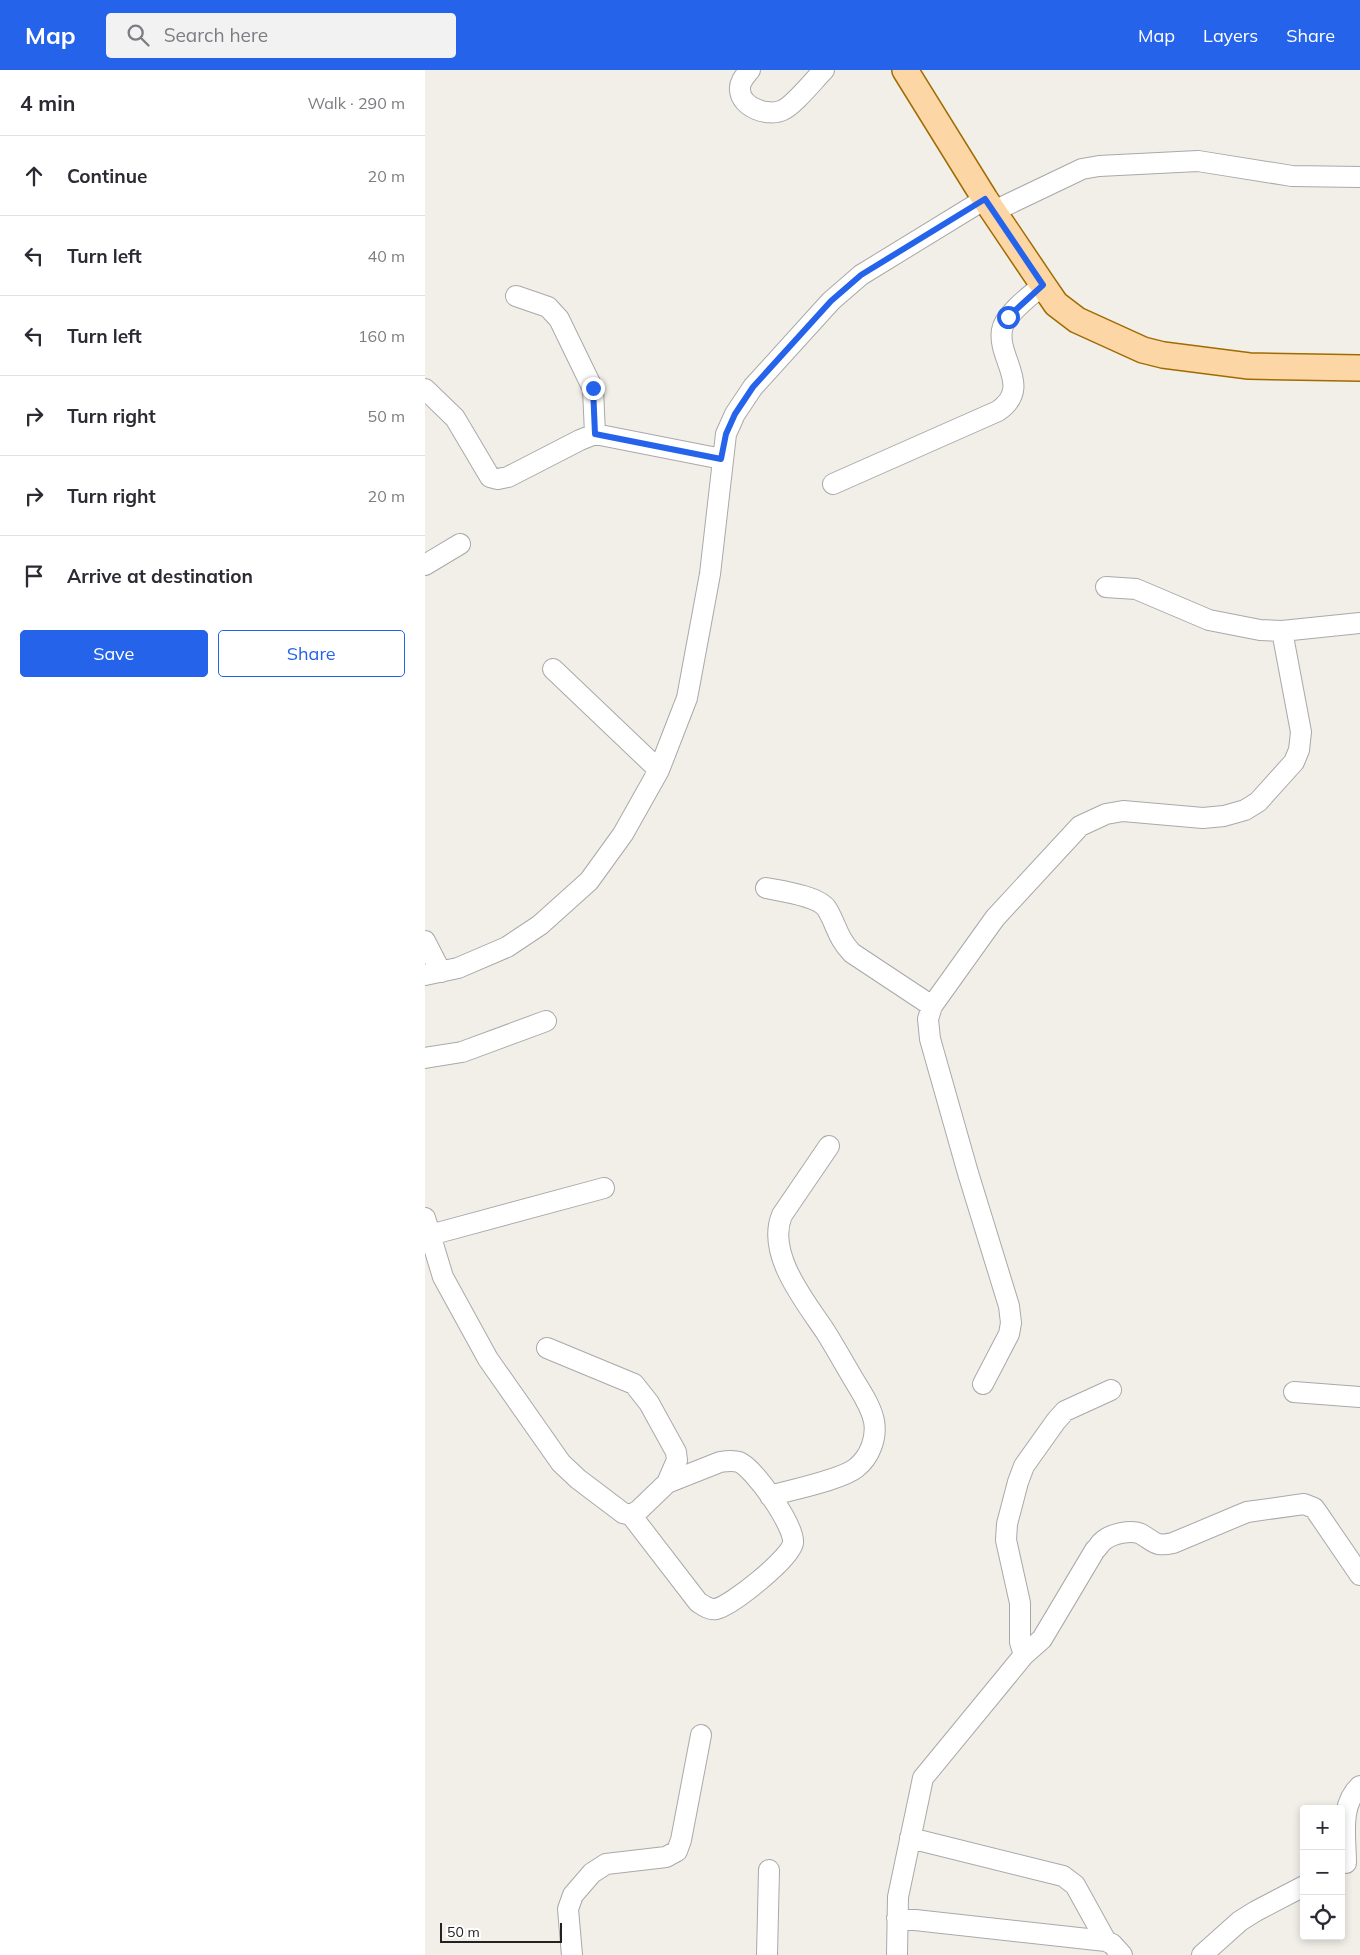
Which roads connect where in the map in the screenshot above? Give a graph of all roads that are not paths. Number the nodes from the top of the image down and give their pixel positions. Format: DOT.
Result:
graph roads {
  1 [pos="750,70"];
  2 [pos="824,70"];
  3 [pos="905,70"];
  4 [pos="1360,177"];
  5 [pos="990,205"];
  6 [pos="1043,285"];
  7 [pos="516,296"];
  8 [pos="1360,368"];
  9 [pos="425,389"];
  10 [pos="595,434"];
  11 [pos="721,459"];
  12 [pos="833,484"];
  13 [pos="460,544"];
  14 [pos="425,565"];
  15 [pos="1106,587"];
  16 [pos="1360,624"];
  17 [pos="1282,631"];
  18 [pos="553,669"];
  19 [pos="659,770"];
  20 [pos="765,888"];
  21 [pos="425,941"];
  22 [pos="433,973"];
  23 [pos="932,1006"];
  24 [pos="545,1021"];
  25 [pos="425,1058"];
  26 [pos="829,1146"];
  27 [pos="604,1188"];
  28 [pos="428,1227"];
  29 [pos="547,1348"];
  30 [pos="983,1384"];
  31 [pos="1111,1390"];
  32 [pos="1294,1392"];
  33 [pos="1360,1397"];
  34 [pos="667,1483"];
  35 [pos="770,1496"];
  36 [pos="631,1514"];
  37 [pos="1360,1574"];
  38 [pos="1024,1655"];
  39 [pos="701,1735"];
  40 [pos="1360,1786"];
  41 [pos="910,1838"];
  42 [pos="1349,1862"];
  43 [pos="769,1870"];
  44 [pos="1300,1888"];
  45 [pos="897,1918"];
  46 [pos="1106,1942"];
  47 [pos="572,1955"];
  48 [pos="767,1955"];
  49 [pos="897,1955"];
  50 [pos="1122,1955"];
  51 [pos="1202,1955"];
  1 -- 2 [label="street"];
  3 -- 5 [label="main road"];
  4 -- 5 [label="street"];
  5 -- 6 [label="main road"];
  5 -- 11 [label="street"];
  6 -- 8 [label="main road"];
  6 -- 12 [label="street"];
  7 -- 10 [label="street"];
  9 -- 10 [label="street"];
  10 -- 11 [label="street"];
  11 -- 19 [label="street"];
  13 -- 14 [label="street"];
  15 -- 17 [label="street"];
  16 -- 17 [label="street"];
  17 -- 23 [label="street"];
  18 -- 19 [label="street"];
  19 -- 22 [label="street"];
  20 -- 23 [label="street"];
  21 -- 22 [label="street"];
  23 -- 30 [label="street"];
  24 -- 25 [label="street"];
  26 -- 35 [label="street"];
  27 -- 28 [label="street"];
  28 -- 36 [label="street"];
  29 -- 34 [label="street"];
  31 -- 38 [label="street"];
  32 -- 33 [label="street"];
  34 -- 35 [label="street"];
  34 -- 36 [label="street"];
  35 -- 36 [label="street"];
  37 -- 38 [label="street"];
  38 -- 41 [label="street"];
  39 -- 47 [label="street"];
  40 -- 42 [label="street"];
  41 -- 45 [label="street"];
  41 -- 46 [label="street"];
  43 -- 48 [label="street"];
  44 -- 51 [label="street"];
  45 -- 46 [label="street"];
  45 -- 49 [label="street"];
  46 -- 50 [label="street"];
}
